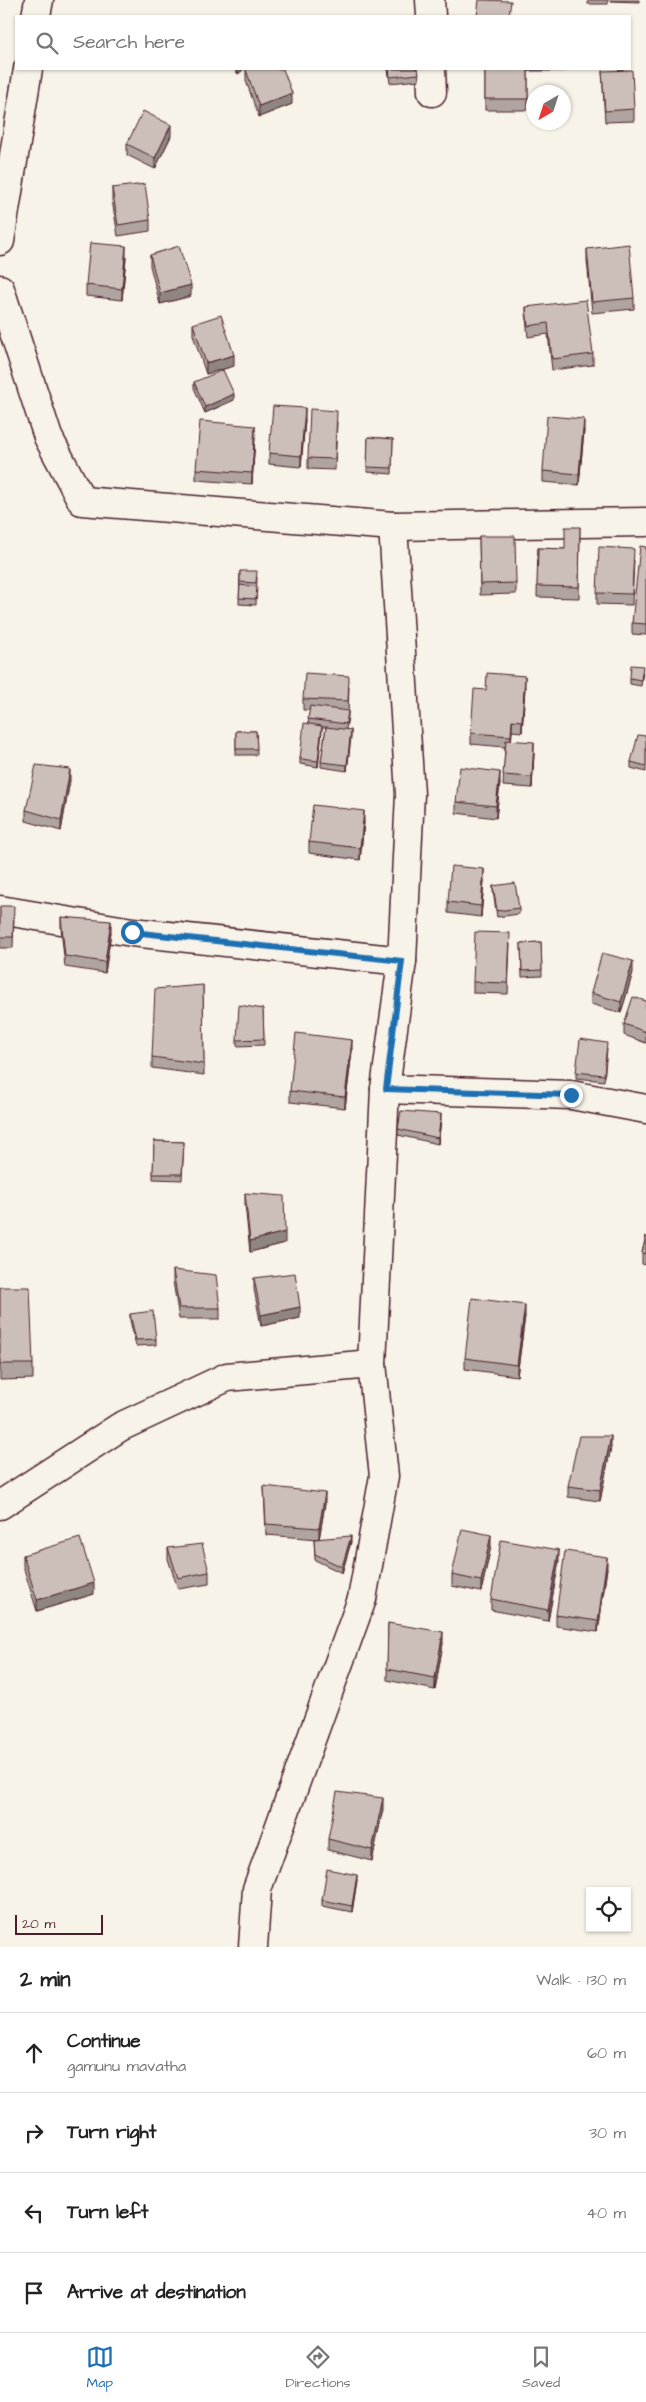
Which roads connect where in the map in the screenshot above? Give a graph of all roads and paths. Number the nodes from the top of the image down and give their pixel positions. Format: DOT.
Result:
graph roads {
  1 [pos="39,0"];
  2 [pos="430,0"];
  3 [pos="36,15"];
  4 [pos="430,15"];
  5 [pos="28,70"];
  6 [pos="7,156"];
  7 [pos="0,241"];
  8 [pos="0,289"];
  9 [pos="646,522"];
  10 [pos="393,526"];
  11 [pos="0,910"];
  12 [pos="402,961"];
  13 [pos="386,1089"];
  14 [pos="646,1108"];
  15 [pos="372,1364"];
  16 [pos="0,1505"];
  17 [pos="253,1947"];
  1 -- 3 [label="street"];
  2 -- 4 [label="street"];
  5 -- 6 [label="street"];
  6 -- 7 [label="street"];
  8 -- 10 [label="street"];
  9 -- 10 [label="street"];
  10 -- 12 [label="street"];
  11 -- 12 [label="street"];
  12 -- 13 [label="street"];
  13 -- 14 [label="street"];
  13 -- 15 [label="street"];
  15 -- 16 [label="street"];
  15 -- 17 [label="street"];
}
